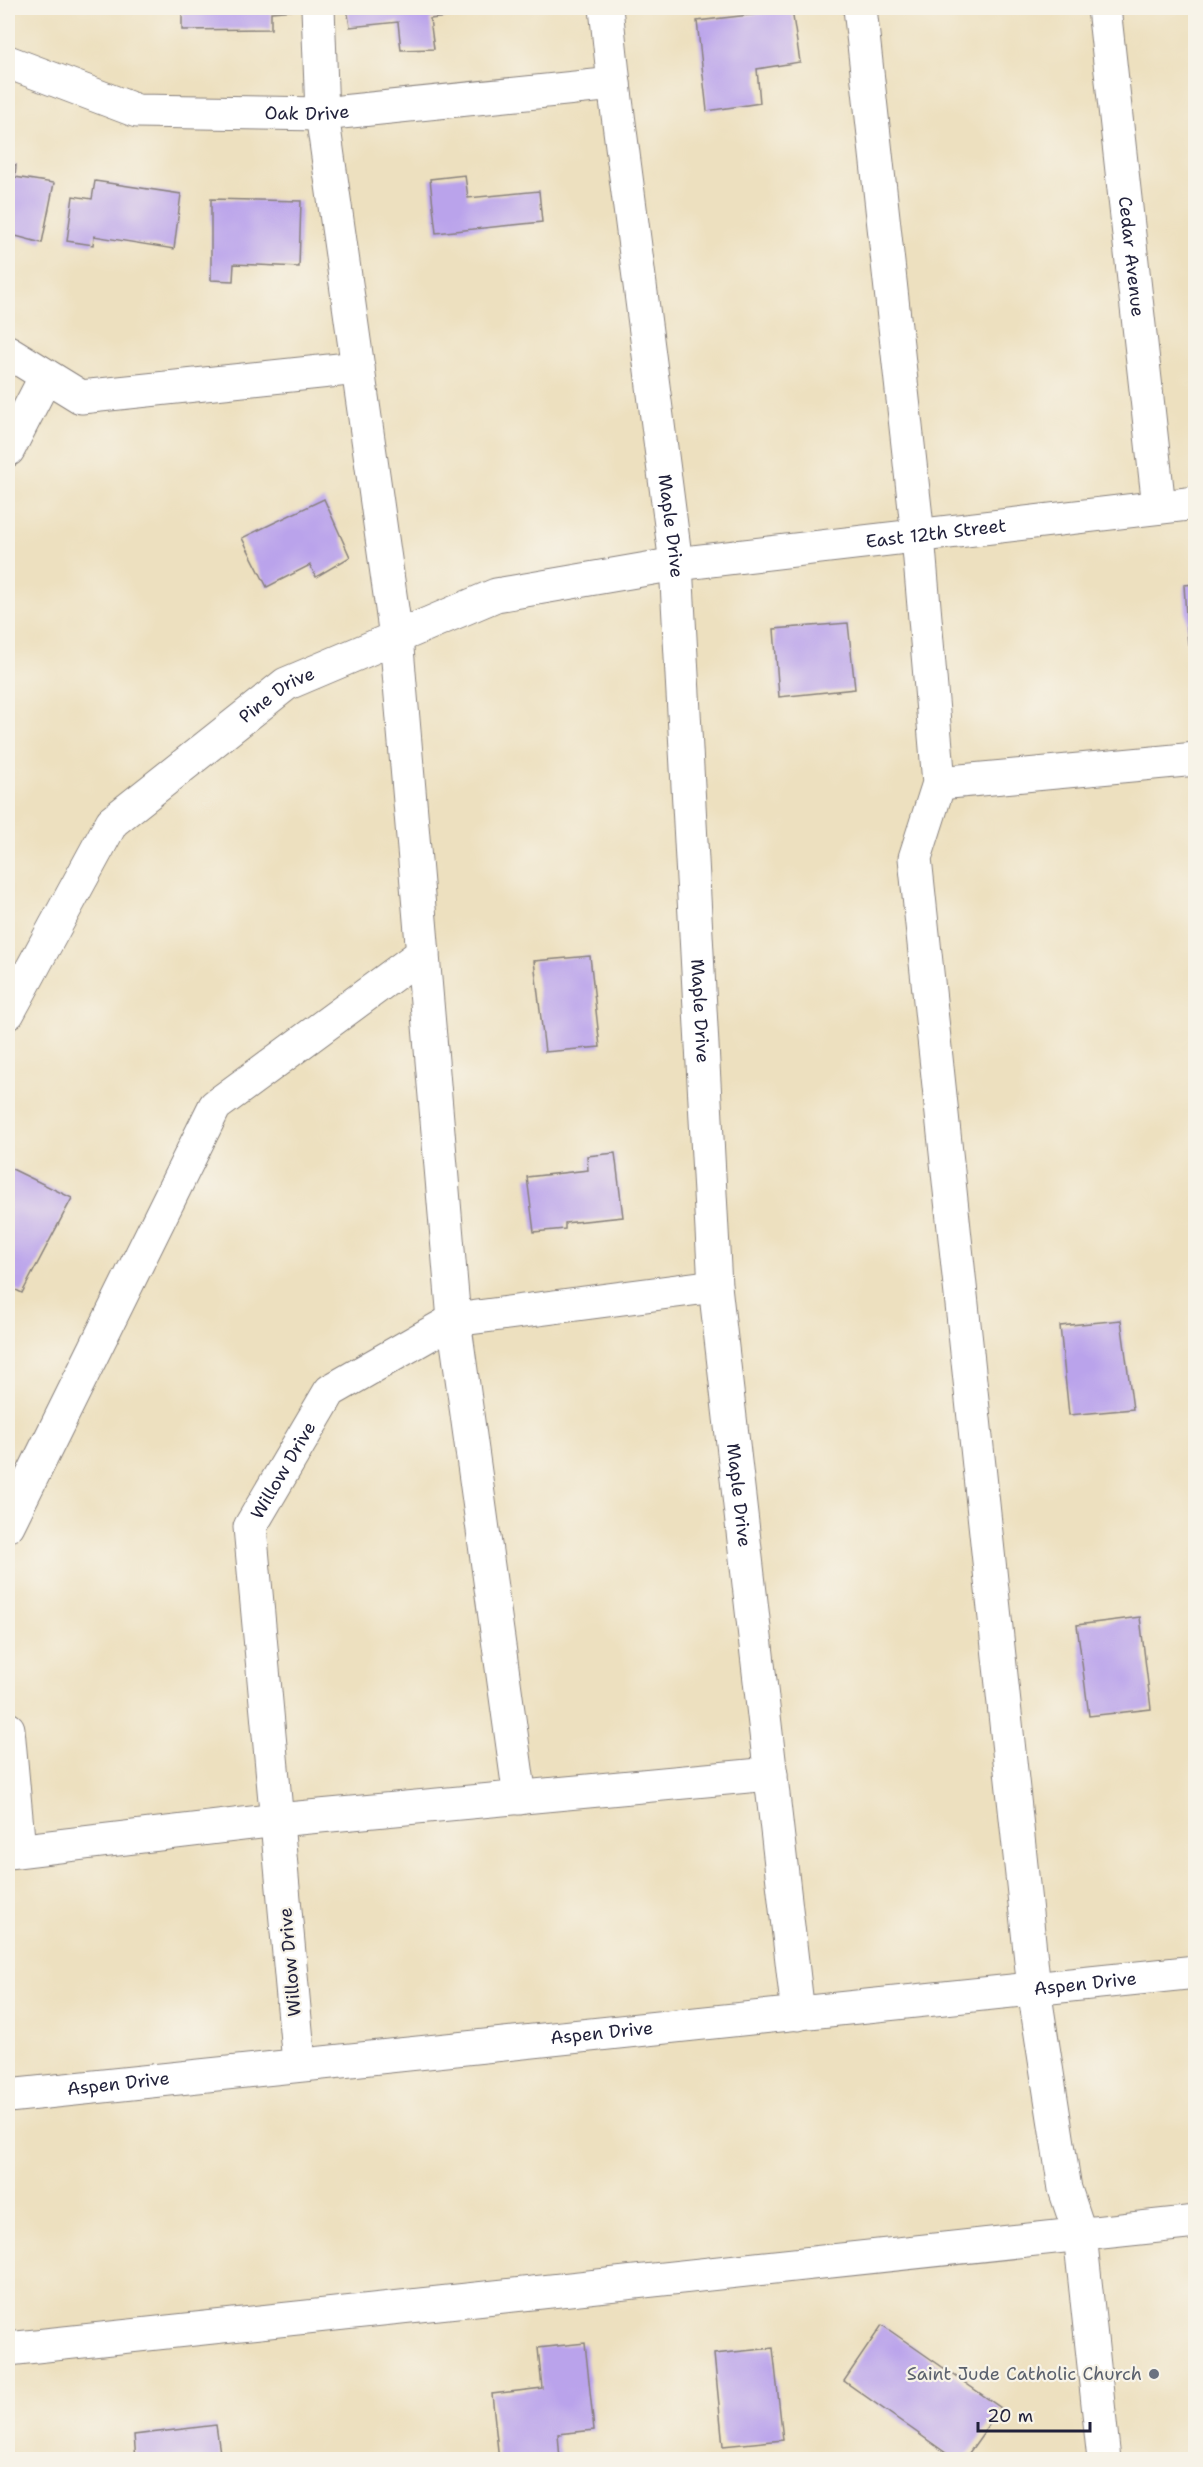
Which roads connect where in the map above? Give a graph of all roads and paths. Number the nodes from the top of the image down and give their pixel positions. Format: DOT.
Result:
graph roads {
  1 [pos="318,8"];
  2 [pos="606,8"];
  3 [pos="860,8"];
  4 [pos="1104,8"];
  5 [pos="8,62"];
  6 [pos="614,84"];
  7 [pos="322,114"];
  8 [pos="8,352"];
  9 [pos="358,368"];
  10 [pos="46,376"];
  11 [pos="8,450"];
  12 [pos="1196,503"];
  13 [pos="1159,507"];
  14 [pos="918,536"];
  15 [pos="676,564"];
  16 [pos="396,637"];
  17 [pos="1196,759"];
  18 [pos="939,783"];
  19 [pos="423,953"];
  20 [pos="8,1013"];
  21 [pos="715,1286"];
  22 [pos="454,1320"];
  23 [pos="8,1525"];
  24 [pos="8,1729"];
  25 [pos="771,1774"];
  26 [pos="520,1798"];
  27 [pos="277,1820"];
  28 [pos="13,1851"];
  29 [pos="1196,1972"];
  30 [pos="1034,1989"];
  31 [pos="798,2014"];
  32 [pos="299,2063"];
  33 [pos="8,2096"];
  34 [pos="1196,2222"];
  35 [pos="1080,2234"];
  36 [pos="8,2349"];
  37 [pos="1104,2460"];
  1 -- 7 [label="street"];
  2 -- 6 [label="street, Maple Drive"];
  3 -- 14 [label="street"];
  4 -- 13 [label="street, Cedar Avenue"];
  5 -- 7 [label="street, Oak Drive"];
  6 -- 7 [label="street, Oak Drive"];
  6 -- 15 [label="street, Maple Drive"];
  7 -- 9 [label="street"];
  8 -- 10 [label="street"];
  9 -- 10 [label="street"];
  9 -- 16 [label="street"];
  10 -- 11 [label="street"];
  12 -- 13 [label="street, East 12th Street"];
  13 -- 14 [label="street, East 12th Street"];
  14 -- 15 [label="street, East 12th Street"];
  14 -- 18 [label="street"];
  15 -- 16 [label="street, Pine Drive"];
  15 -- 21 [label="street, Maple Drive"];
  16 -- 19 [label="street"];
  16 -- 20 [label="street, Pine Drive"];
  17 -- 18 [label="street"];
  18 -- 30 [label="street"];
  19 -- 22 [label="street"];
  19 -- 23 [label="street"];
  21 -- 22 [label="street, Willow Drive"];
  21 -- 25 [label="street, Maple Drive"];
  22 -- 26 [label="street"];
  22 -- 27 [label="street, Willow Drive"];
  24 -- 28 [label="street"];
  25 -- 26 [label="street"];
  25 -- 31 [label="street, Maple Drive"];
  26 -- 27 [label="street"];
  27 -- 28 [label="street"];
  27 -- 32 [label="street, Willow Drive"];
  29 -- 30 [label="street, Aspen Drive"];
  30 -- 31 [label="street, Aspen Drive"];
  30 -- 35 [label="street"];
  31 -- 32 [label="street, Aspen Drive"];
  32 -- 33 [label="street, Aspen Drive"];
  34 -- 35 [label="street"];
  35 -- 36 [label="street"];
  35 -- 37 [label="street"];
}
